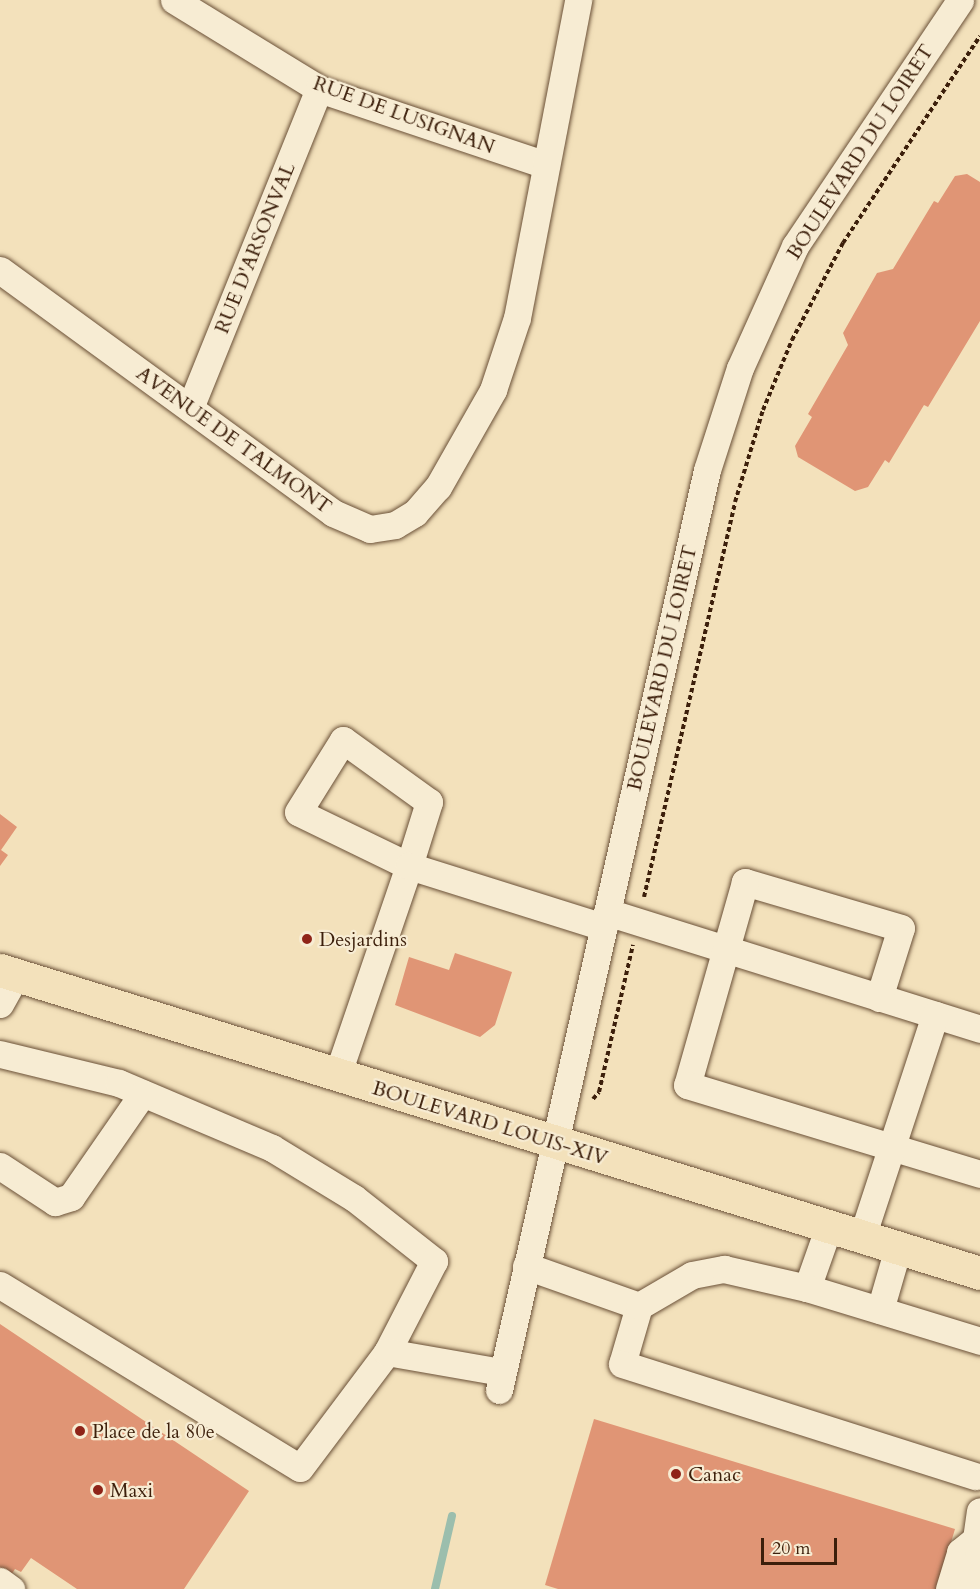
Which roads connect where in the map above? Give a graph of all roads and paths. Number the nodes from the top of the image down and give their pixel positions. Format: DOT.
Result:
graph roads {
  1 [pos="174,0"];
  2 [pos="578,0"];
  3 [pos="960,0"];
  4 [pos="980,36"];
  5 [pos="319,88"];
  6 [pos="546,165"];
  7 [pos="0,270"];
  8 [pos="190,408"];
  9 [pos="409,866"];
  10 [pos="606,920"];
  11 [pos="638,923"];
  12 [pos="727,950"];
  13 [pos="8,972"];
  14 [pos="879,998"];
  15 [pos="0,1004"];
  16 [pos="935,1015"];
  17 [pos="980,1029"];
  18 [pos="0,1054"];
  19 [pos="337,1076"];
  20 [pos="143,1093"];
  21 [pos="585,1108"];
  22 [pos="557,1141"];
  23 [pos="890,1146"];
  24 [pos="0,1166"];
  25 [pos="980,1174"];
  26 [pos="829,1227"];
  27 [pos="861,1237"];
  28 [pos="898,1248"];
  29 [pos="526,1266"];
  30 [pos="980,1274"];
  31 [pos="0,1285"];
  32 [pos="807,1288"];
  33 [pos="639,1305"];
  34 [pos="880,1310"];
  35 [pos="980,1341"];
  36 [pos="387,1352"];
  37 [pos="978,1475"];
  38 [pos="980,1511"];
  39 [pos="976,1539"];
  40 [pos="0,1581"];
  41 [pos="11,1589"];
  42 [pos="949,1589"];
  43 [pos="971,1589"];
  1 -- 5 [label="street, RUE DE LUSIGNAN"];
  2 -- 6 [label="street, AVENUE DE TALMONT"];
  3 -- 10 [label="street, BOULEVARD DU LOIRET"];
  4 -- 11 [label="path"];
  5 -- 6 [label="street, RUE DE LUSIGNAN"];
  5 -- 8 [label="street, RUE D'ARSONVAL"];
  6 -- 8 [label="street, AVENUE DE TALMONT"];
  7 -- 8 [label="street, AVENUE DE TALMONT"];
  9 -- 9 [label="street"];
  9 -- 10 [label="street"];
  9 -- 19 [label="street"];
  10 -- 11 [label="street"];
  10 -- 22 [label="street, BOULEVARD DU LOIRET"];
  11 -- 12 [label="street"];
  11 -- 21 [label="path"];
  12 -- 14 [label="street"];
  12 -- 14 [label="street"];
  12 -- 23 [label="street"];
  13 -- 15 [label="street"];
  13 -- 19 [label="main road, BOULEVARD LOUIS-XIV"];
  14 -- 16 [label="street"];
  16 -- 17 [label="street"];
  16 -- 23 [label="street"];
  18 -- 20 [label="street"];
  19 -- 22 [label="main road, BOULEVARD LOUIS-XIV"];
  20 -- 24 [label="street"];
  20 -- 36 [label="street"];
  22 -- 26 [label="main road, BOULEVARD LOUIS-XIV"];
  22 -- 29 [label="street, BOULEVARD DU LOIRET"];
  23 -- 25 [label="street"];
  23 -- 27 [label="street"];
  26 -- 27 [label="main road, BOULEVARD LOUIS-XIV"];
  26 -- 32 [label="street"];
  27 -- 28 [label="main road, BOULEVARD LOUIS-XIV"];
  28 -- 30 [label="main road, BOULEVARD LOUIS-XIV"];
  28 -- 34 [label="street"];
  29 -- 33 [label="street"];
  29 -- 36 [label="street, BOULEVARD DU LOIRET"];
  31 -- 36 [label="street"];
  32 -- 33 [label="street"];
  32 -- 34 [label="street"];
  33 -- 37 [label="street"];
  34 -- 35 [label="street"];
  38 -- 39 [label="street"];
  39 -- 42 [label="street"];
  39 -- 43 [label="street"];
  40 -- 41 [label="street"];
}
